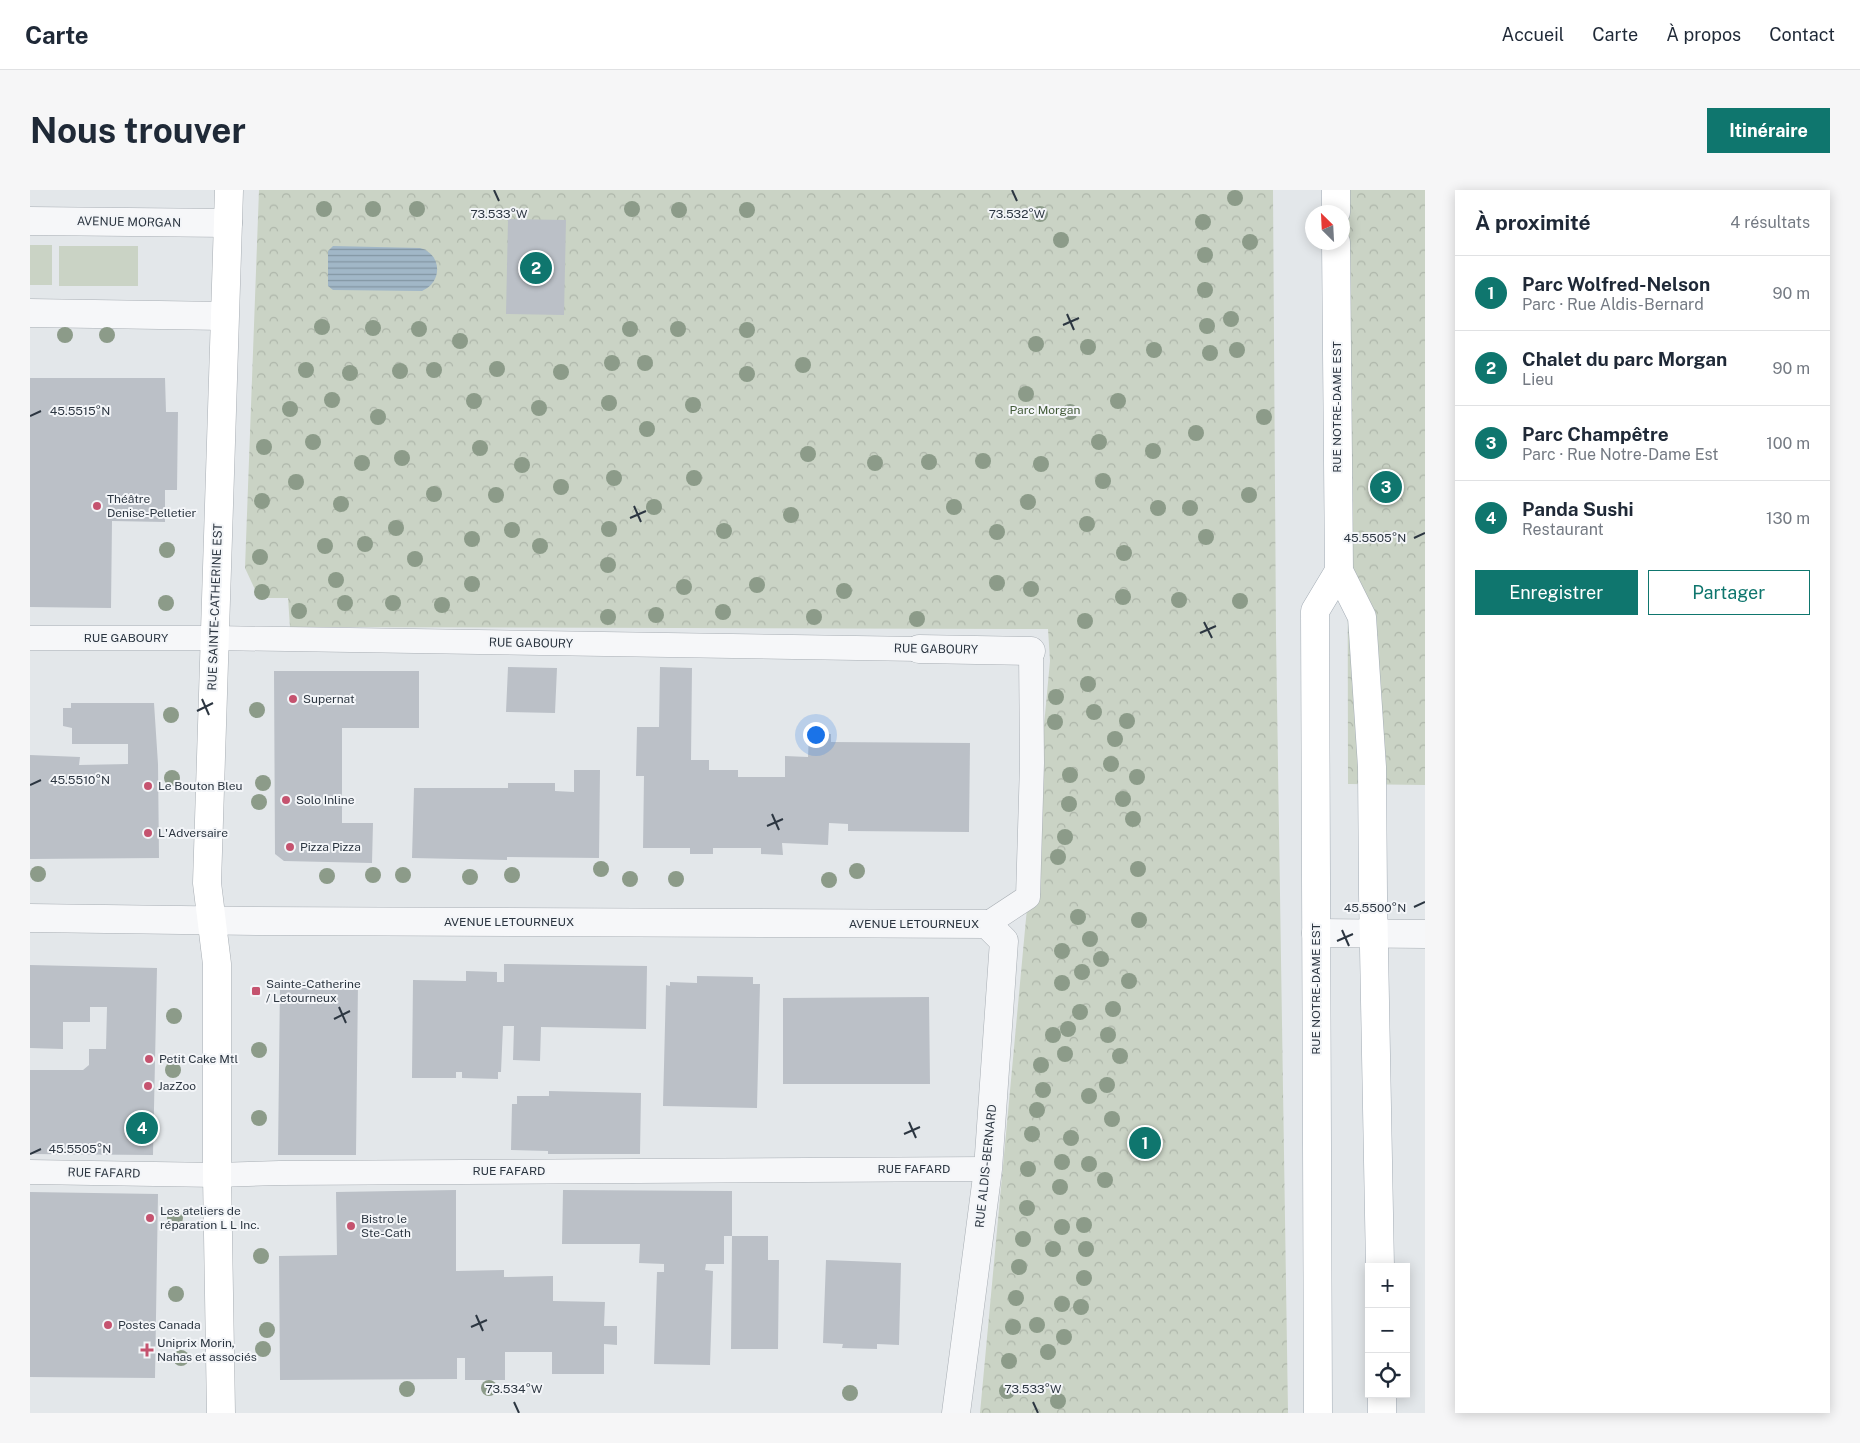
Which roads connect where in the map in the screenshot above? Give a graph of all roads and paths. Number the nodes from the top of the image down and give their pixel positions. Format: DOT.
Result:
graph roads {
  1 [pos="229,190"];
  2 [pos="1336,190"];
  3 [pos="1336,205"];
  4 [pos="30,222"];
  5 [pos="228,223"];
  6 [pos="1336,250"];
  7 [pos="30,312"];
  8 [pos="224,316"];
  9 [pos="1339,571"];
  10 [pos="30,638"];
  11 [pos="214,638"];
  12 [pos="919,649"];
  13 [pos="1031,651"];
  14 [pos="30,918"];
  15 [pos="212,920"];
  16 [pos="987,924"];
  17 [pos="1316,933"];
  18 [pos="1374,933"];
  19 [pos="1425,934"];
  20 [pos="988,1169"];
  21 [pos="30,1172"];
  22 [pos="217,1175"];
  23 [pos="1380,1263"];
  24 [pos="1382,1398"];
  25 [pos="222,1413"];
  26 [pos="956,1413"];
  27 [pos="1318,1413"];
  28 [pos="1382,1413"];
  1 -- 5 [label="main road, RUE SAINTE-CATHERINE EST"];
  2 -- 3 [label="main road"];
  4 -- 5 [label="street, AVENUE MORGAN"];
  5 -- 8 [label="main road, RUE SAINTE-CATHERINE EST"];
  6 -- 9 [label="main road, RUE NOTRE-DAME EST"];
  7 -- 8 [label="street"];
  8 -- 11 [label="main road, RUE SAINTE-CATHERINE EST"];
  9 -- 17 [label="main road, RUE NOTRE-DAME EST"];
  9 -- 18 [label="main road, RUE NOTRE-DAME EST"];
  10 -- 11 [label="lane, RUE GABOURY"];
  11 -- 12 [label="lane, RUE GABOURY"];
  11 -- 15 [label="main road, RUE SAINTE-CATHERINE EST"];
  12 -- 13 [label="street, RUE GABOURY"];
  13 -- 16 [label="lane"];
  14 -- 15 [label="street, AVENUE LETOURNEUX"];
  15 -- 16 [label="street, AVENUE LETOURNEUX"];
  15 -- 22 [label="main road, RUE SAINTE-CATHERINE EST"];
  16 -- 20 [label="street, RUE ALDIS-BERNARD"];
  17 -- 18 [label="street"];
  17 -- 27 [label="main road, RUE NOTRE-DAME EST"];
  18 -- 19 [label="street"];
  18 -- 23 [label="main road, RUE NOTRE-DAME EST"];
  20 -- 22 [label="lane, RUE FAFARD"];
  20 -- 26 [label="street, RUE ALDIS-BERNARD"];
  21 -- 22 [label="lane, RUE FAFARD"];
  22 -- 25 [label="main road, RUE SAINTE-CATHERINE EST"];
  24 -- 28 [label="main road"];
}
